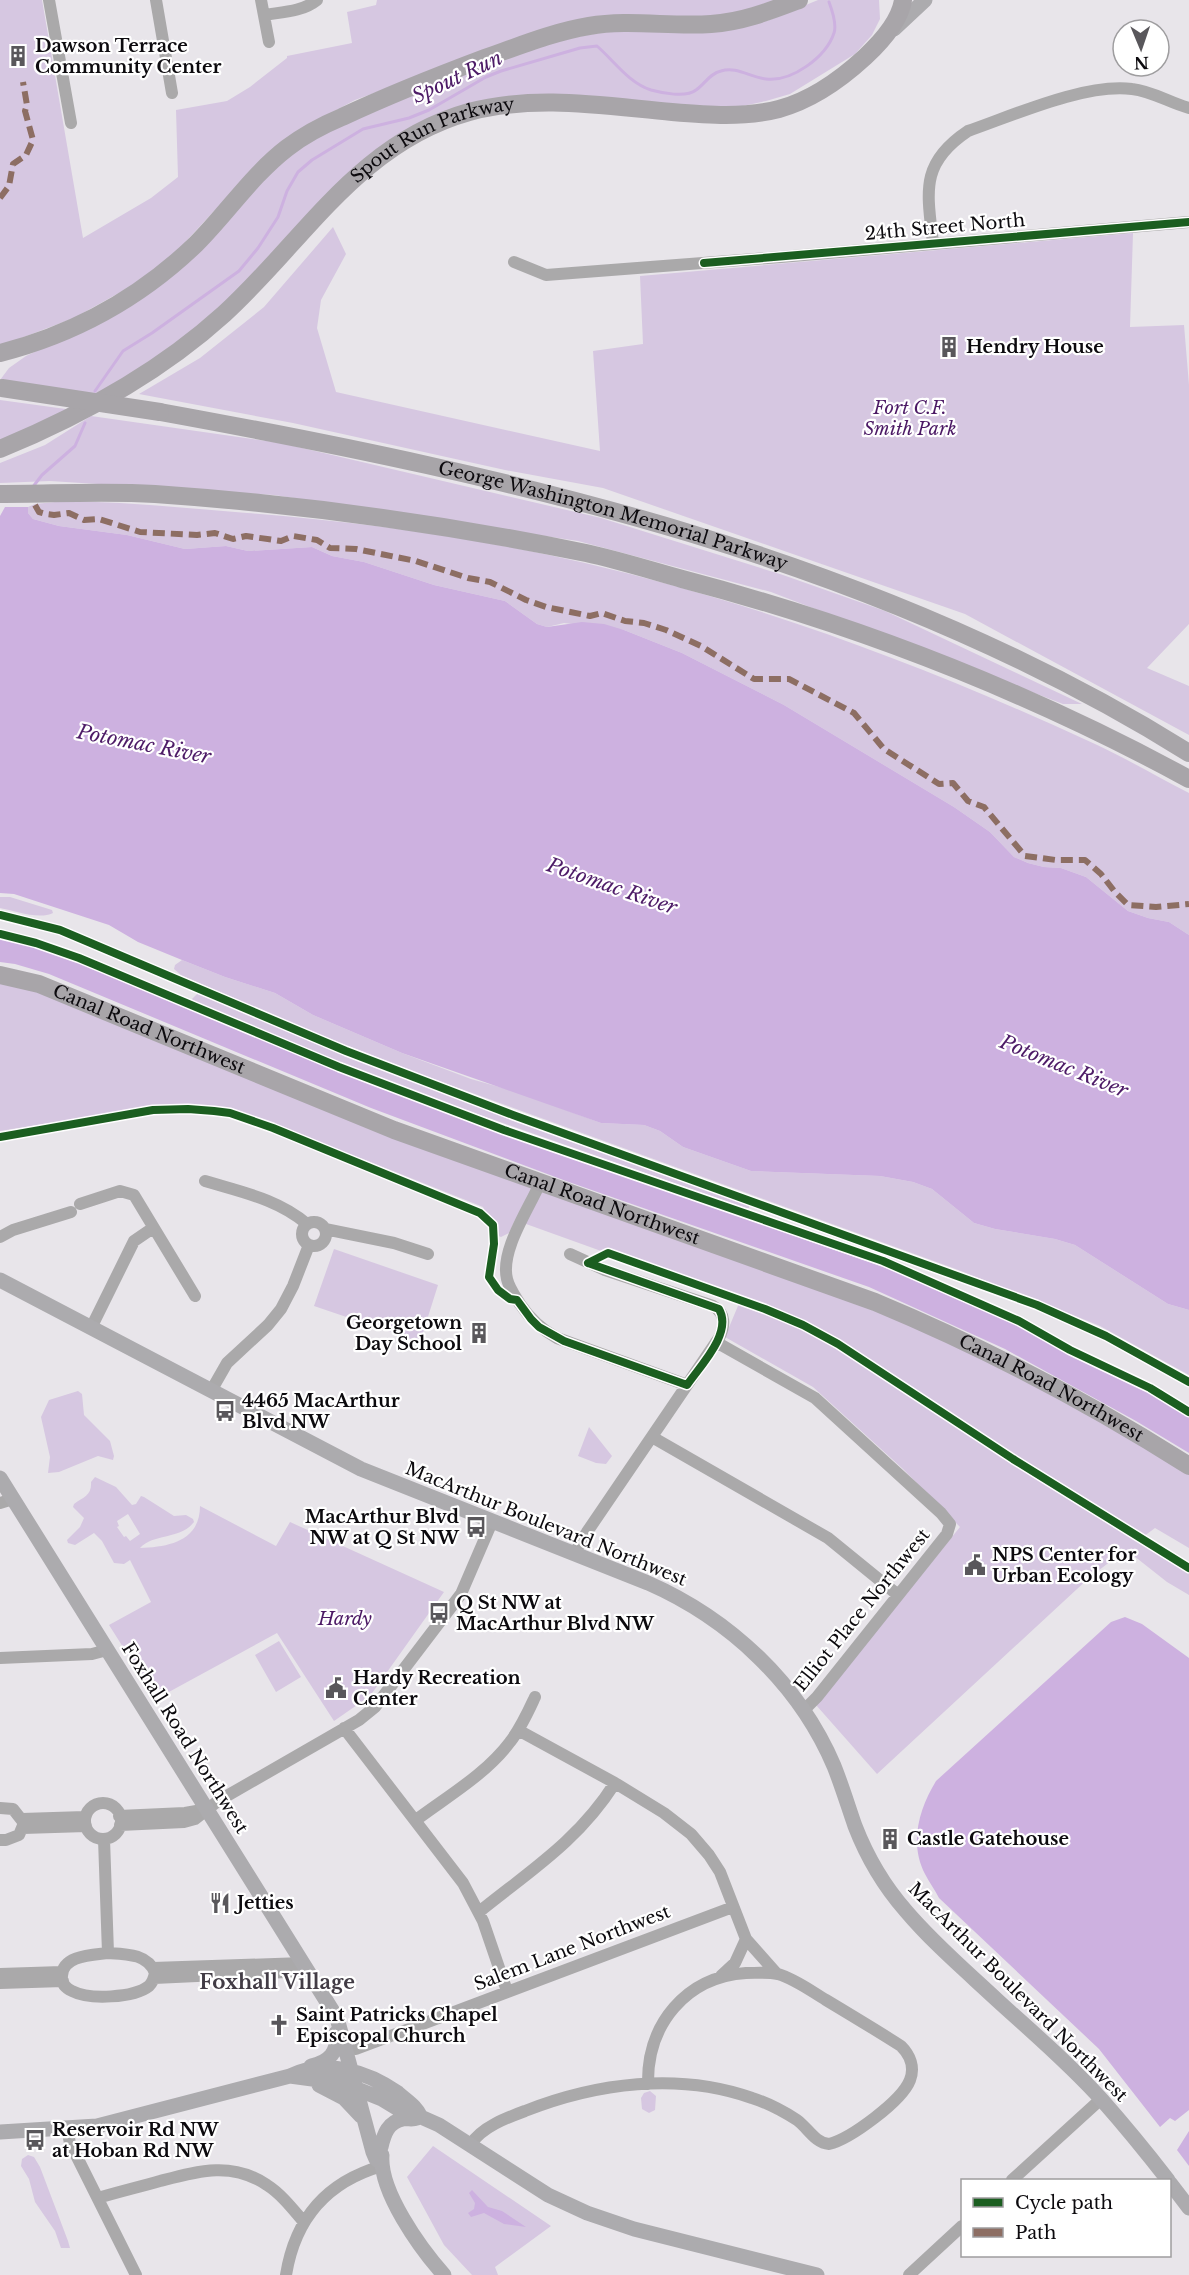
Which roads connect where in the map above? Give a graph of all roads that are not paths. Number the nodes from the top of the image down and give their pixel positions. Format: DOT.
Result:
graph roads {
  1 [pos="49,0"];
  2 [pos="156,0"];
  3 [pos="261,0"];
  4 [pos="317,0"];
  5 [pos="799,0"];
  6 [pos="903,0"];
  7 [pos="925,0"];
  8 [pos="264,15"];
  9 [pos="269,42"];
  10 [pos="879,44"];
  11 [pos="172,93"];
  12 [pos="1189,108"];
  13 [pos="71,123"];
  14 [pos="1189,222"];
  15 [pos="933,243"];
  16 [pos="514,262"];
  17 [pos="0,353"];
  18 [pos="1,388"];
  19 [pos="0,449"];
  20 [pos="0,494"];
  21 [pos="1189,753"];
  22 [pos="1189,779"];
  23 [pos="0,975"];
  24 [pos="205,1181"];
  25 [pos="540,1183"];
  26 [pos="307,1224"];
  27 [pos="153,1228"];
  28 [pos="325,1229"];
  29 [pos="0,1237"];
  30 [pos="309,1245"];
  31 [pos="428,1254"];
  32 [pos="570,1254"];
  33 [pos="0,1280"];
  34 [pos="195,1296"];
  35 [pos="91,1328"];
  36 [pos="716,1342"];
  37 [pos="687,1385"];
  38 [pos="211,1391"];
  39 [pos="652,1437"];
  40 [pos="1189,1466"];
  41 [pos="0,1478"];
  42 [pos="7,1501"];
  43 [pos="492,1522"];
  44 [pos="574,1554"];
  45 [pos="898,1595"];
  46 [pos="107,1650"];
  47 [pos="0,1658"];
  48 [pos="535,1697"];
  49 [pos="803,1711"];
  50 [pos="344,1728"];
  51 [pos="518,1730"];
  52 [pos="615,1783"];
  53 [pos="0,1808"];
  54 [pos="206,1809"];
  55 [pos="120,1820"];
  56 [pos="416,1820"];
  57 [pos="85,1821"];
  58 [pos="23,1824"];
  59 [pos="104,1839"];
  60 [pos="0,1840"];
  61 [pos="733,1907"];
  62 [pos="478,1912"];
  63 [pos="746,1939"];
  64 [pos="108,1953"];
  65 [pos="305,1967"];
  66 [pos="154,1973"];
  67 [pos="0,1974"];
  68 [pos="777,1974"];
  69 [pos="62,1976"];
  70 [pos="721,1976"];
  71 [pos="0,1983"];
  72 [pos="507,1991"];
  73 [pos="337,2018"];
  74 [pos="356,2049"];
  75 [pos="357,2072"];
  76 [pos="291,2076"];
  77 [pos="648,2084"];
  78 [pos="361,2090"];
  79 [pos="1101,2099"];
  80 [pos="421,2116"];
  81 [pos="365,2123"];
  82 [pos="67,2129"];
  83 [pos="0,2132"];
  84 [pos="471,2144"];
  85 [pos="381,2158"];
  86 [pos="1014,2179"];
  87 [pos="1167,2179"];
  88 [pos="1171,2185"];
  89 [pos="98,2198"];
  90 [pos="1189,2208"];
  91 [pos="303,2221"];
  92 [pos="961,2228"];
  93 [pos="136,2275"];
  94 [pos="286,2275"];
  95 [pos="444,2275"];
  96 [pos="817,2275"];
  97 [pos="909,2275"];
  1 -- 13 [label="street"];
  2 -- 11 [label="street"];
  3 -- 8 [label="street"];
  4 -- 8 [label="street"];
  5 -- 17 [label="highway"];
  6 -- 10 [label="highway"];
  7 -- 10 [label="main road, Spout Run Parkway"];
  8 -- 9 [label="street"];
  10 -- 19 [label="highway, Spout Run Parkway"];
  12 -- 15 [label="street"];
  14 -- 15 [label="street, 24th Street North"];
  15 -- 16 [label="street, 24th Street North"];
  18 -- 21 [label="highway, George Washington Memorial Parkway, bridge"];
  20 -- 22 [label="highway"];
  23 -- 25 [label="highway, Canal Road Northwest"];
  24 -- 26 [label="street"];
  25 -- 37 [label="street"];
  25 -- 40 [label="highway, Canal Road Northwest"];
  26 -- 28 [label="street"];
  26 -- 30 [label="street"];
  27 -- 29 [label="street"];
  27 -- 34 [label="street"];
  27 -- 35 [label="street"];
  28 -- 30 [label="street"];
  28 -- 31 [label="street"];
  30 -- 38 [label="street"];
  32 -- 36 [label="street"];
  33 -- 35 [label="main road, MacArthur Boulevard Northwest"];
  35 -- 38 [label="main road, MacArthur Boulevard Northwest"];
  36 -- 37 [label="street"];
  36 -- 45 [label="street, Elliot Place Northwest"];
  37 -- 39 [label="street"];
  38 -- 43 [label="main road, MacArthur Boulevard Northwest"];
  39 -- 44 [label="street"];
  39 -- 45 [label="street"];
  41 -- 42 [label="main road, Foxhall Road Northwest"];
  42 -- 46 [label="main road, Foxhall Road Northwest"];
  43 -- 44 [label="main road, MacArthur Boulevard Northwest"];
  43 -- 50 [label="street"];
  44 -- 49 [label="main road, MacArthur Boulevard Northwest"];
  45 -- 49 [label="street, Elliot Place Northwest"];
  46 -- 47 [label="street"];
  46 -- 54 [label="main road, Foxhall Road Northwest"];
  48 -- 51 [label="street"];
  49 -- 79 [label="main road, MacArthur Boulevard Northwest"];
  50 -- 54 [label="street"];
  50 -- 56 [label="street"];
  51 -- 52 [label="street"];
  51 -- 56 [label="street"];
  52 -- 61 [label="street"];
  52 -- 62 [label="street"];
  53 -- 58 [label="street"];
  54 -- 55 [label="street"];
  54 -- 65 [label="main road, Foxhall Road Northwest"];
  55 -- 57 [label="street"];
  55 -- 59 [label="street"];
  56 -- 62 [label="street"];
  57 -- 58 [label="street"];
  57 -- 59 [label="street"];
  58 -- 60 [label="street"];
  59 -- 64 [label="street"];
  61 -- 63 [label="street"];
  61 -- 72 [label="street, Salem Lane Northwest"];
  62 -- 72 [label="street"];
  63 -- 68 [label="street"];
  63 -- 70 [label="street"];
  64 -- 66 [label="street"];
  64 -- 69 [label="street"];
  65 -- 66 [label="street"];
  65 -- 73 [label="main road, Foxhall Road Northwest"];
  66 -- 69 [label="street"];
  67 -- 69 [label="street"];
  68 -- 70 [label="street"];
  68 -- 77 [label="street"];
  69 -- 71 [label="street"];
  70 -- 77 [label="street"];
  72 -- 74 [label="street, Salem Lane Northwest"];
  73 -- 74 [label="main road, Foxhall Road Northwest"];
  73 -- 75 [label="main road, Foxhall Road Northwest"];
  73 -- 76 [label="main road"];
  74 -- 75 [label="main road, Foxhall Road Northwest"];
  75 -- 76 [label="main road"];
  75 -- 78 [label="main road, Foxhall Road Northwest"];
  75 -- 80 [label="main road"];
  76 -- 78 [label="main road"];
  76 -- 81 [label="main road"];
  76 -- 82 [label="main road"];
  77 -- 84 [label="street"];
  78 -- 80 [label="main road"];
  78 -- 81 [label="main road, Foxhall Road Northwest"];
  78 -- 85 [label="main road, Foxhall Road Northwest"];
  79 -- 86 [label="street"];
  79 -- 87 [label="main road, MacArthur Boulevard Northwest"];
  80 -- 84 [label="main road"];
  80 -- 85 [label="main road"];
  81 -- 85 [label="main road, Foxhall Road Northwest"];
  82 -- 83 [label="main road"];
  82 -- 89 [label="street"];
  84 -- 96 [label="main road"];
  85 -- 91 [label="street"];
  85 -- 95 [label="main road, Foxhall Road Northwest"];
  88 -- 90 [label="main road, MacArthur Boulevard Northwest"];
  89 -- 91 [label="street"];
  89 -- 93 [label="street"];
  91 -- 94 [label="street"];
  92 -- 97 [label="street"];
}
